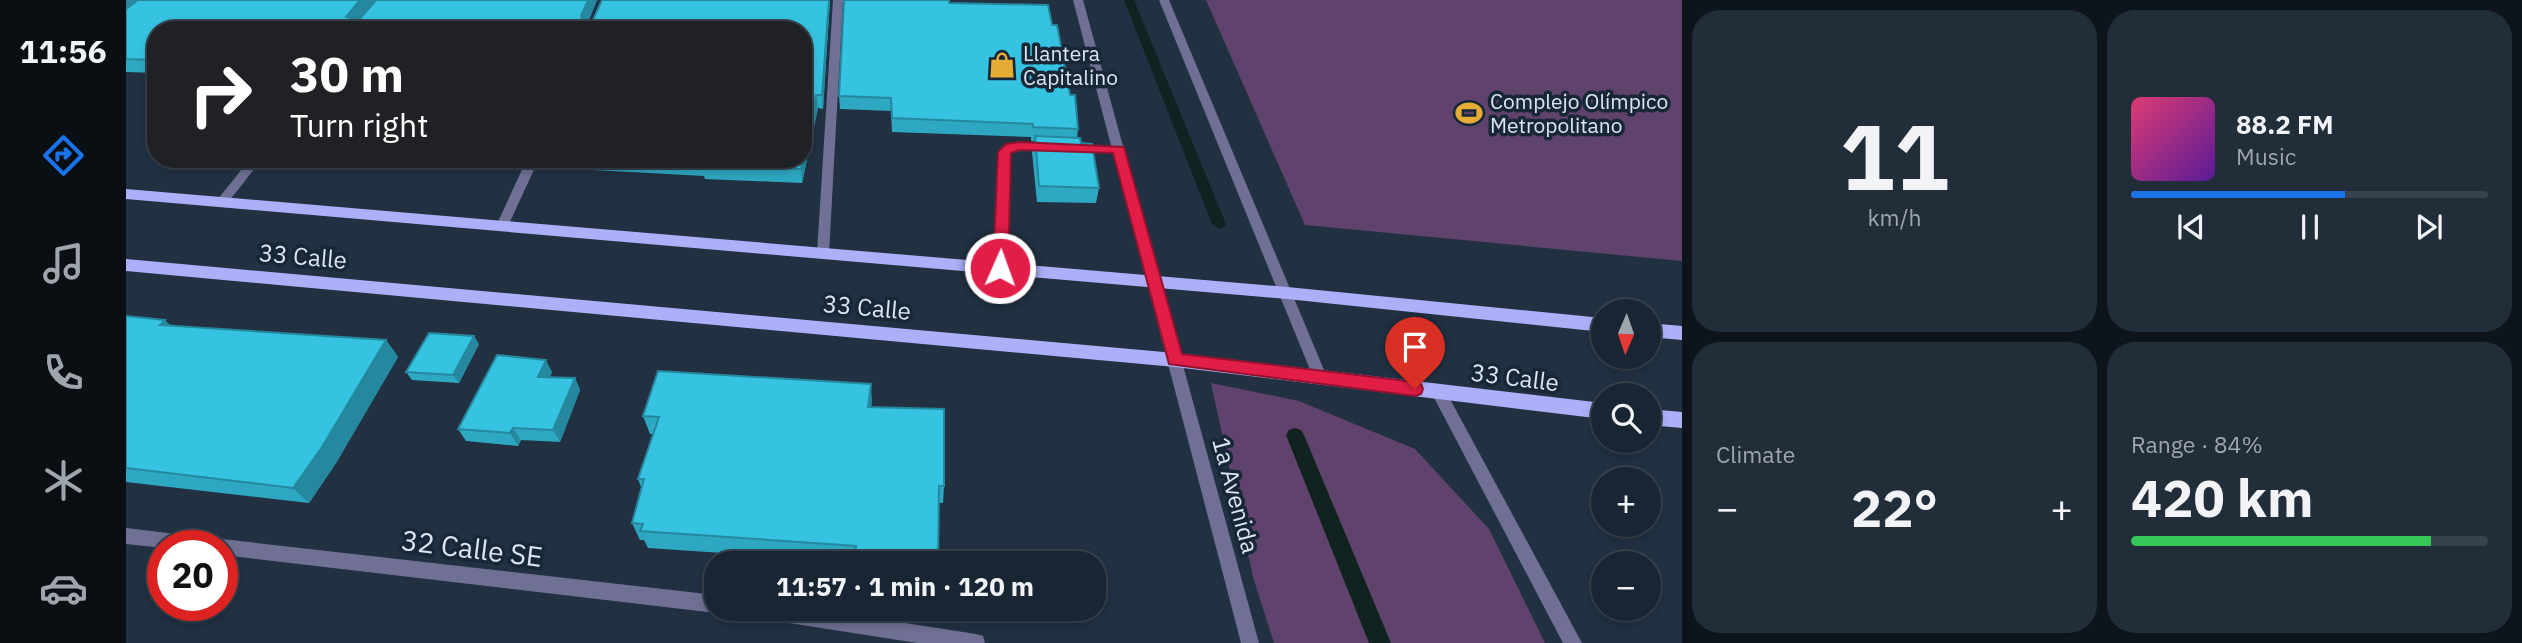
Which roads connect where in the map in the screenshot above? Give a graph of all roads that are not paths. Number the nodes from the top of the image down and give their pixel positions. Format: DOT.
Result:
graph roads {
  1 [pos="838,0"];
  2 [pos="1078,0"];
  3 [pos="1164,0"];
  4 [pos="1119,149"];
  5 [pos="249,168"];
  6 [pos="529,168"];
  7 [pos="126,194"];
  8 [pos="222,202"];
  9 [pos="502,226"];
  10 [pos="823,253"];
  11 [pos="126,265"];
  12 [pos="1000,268"];
  13 [pos="1155,281"];
  14 [pos="1287,293"];
  15 [pos="1591,324"];
  16 [pos="1661,331"];
  17 [pos="1682,333"];
  18 [pos="1175,360"];
  19 [pos="1320,377"];
  20 [pos="1439,393"];
  21 [pos="1591,410"];
  22 [pos="1661,418"];
  23 [pos="1682,420"];
  24 [pos="126,536"];
  25 [pos="147,538"];
  26 [pos="238,549"];
  27 [pos="704,603"];
  28 [pos="835,621"];
  29 [pos="976,643"];
  30 [pos="1250,643"];
  31 [pos="1573,643"];
  1 -- 10 [label="street"];
  2 -- 4 [label="street"];
  3 -- 14 [label="street"];
  4 -- 12 [label="street"];
  4 -- 13 [label="street"];
  5 -- 8 [label="street"];
  6 -- 9 [label="street"];
  7 -- 8 [label="main road, 33 Calle"];
  8 -- 9 [label="main road, 33 Calle"];
  9 -- 10 [label="main road, 33 Calle"];
  10 -- 12 [label="main road, 33 Calle"];
  11 -- 18 [label="main road, 33 Calle"];
  12 -- 13 [label="main road, 33 Calle"];
  13 -- 14 [label="main road, 33 Calle"];
  13 -- 18 [label="street, 1a Avenida"];
  14 -- 15 [label="main road, 33 Calle"];
  14 -- 19 [label="street"];
  16 -- 17 [label="main road"];
  18 -- 19 [label="main road, 33 Calle"];
  18 -- 30 [label="street, 1a Avenida"];
  19 -- 20 [label="main road, 33 Calle"];
  20 -- 21 [label="main road, 33 Calle"];
  20 -- 31 [label="street"];
  22 -- 23 [label="main road"];
  24 -- 25 [label="street"];
  26 -- 27 [label="street, 32 Calle SE"];
  28 -- 29 [label="street"];
}
